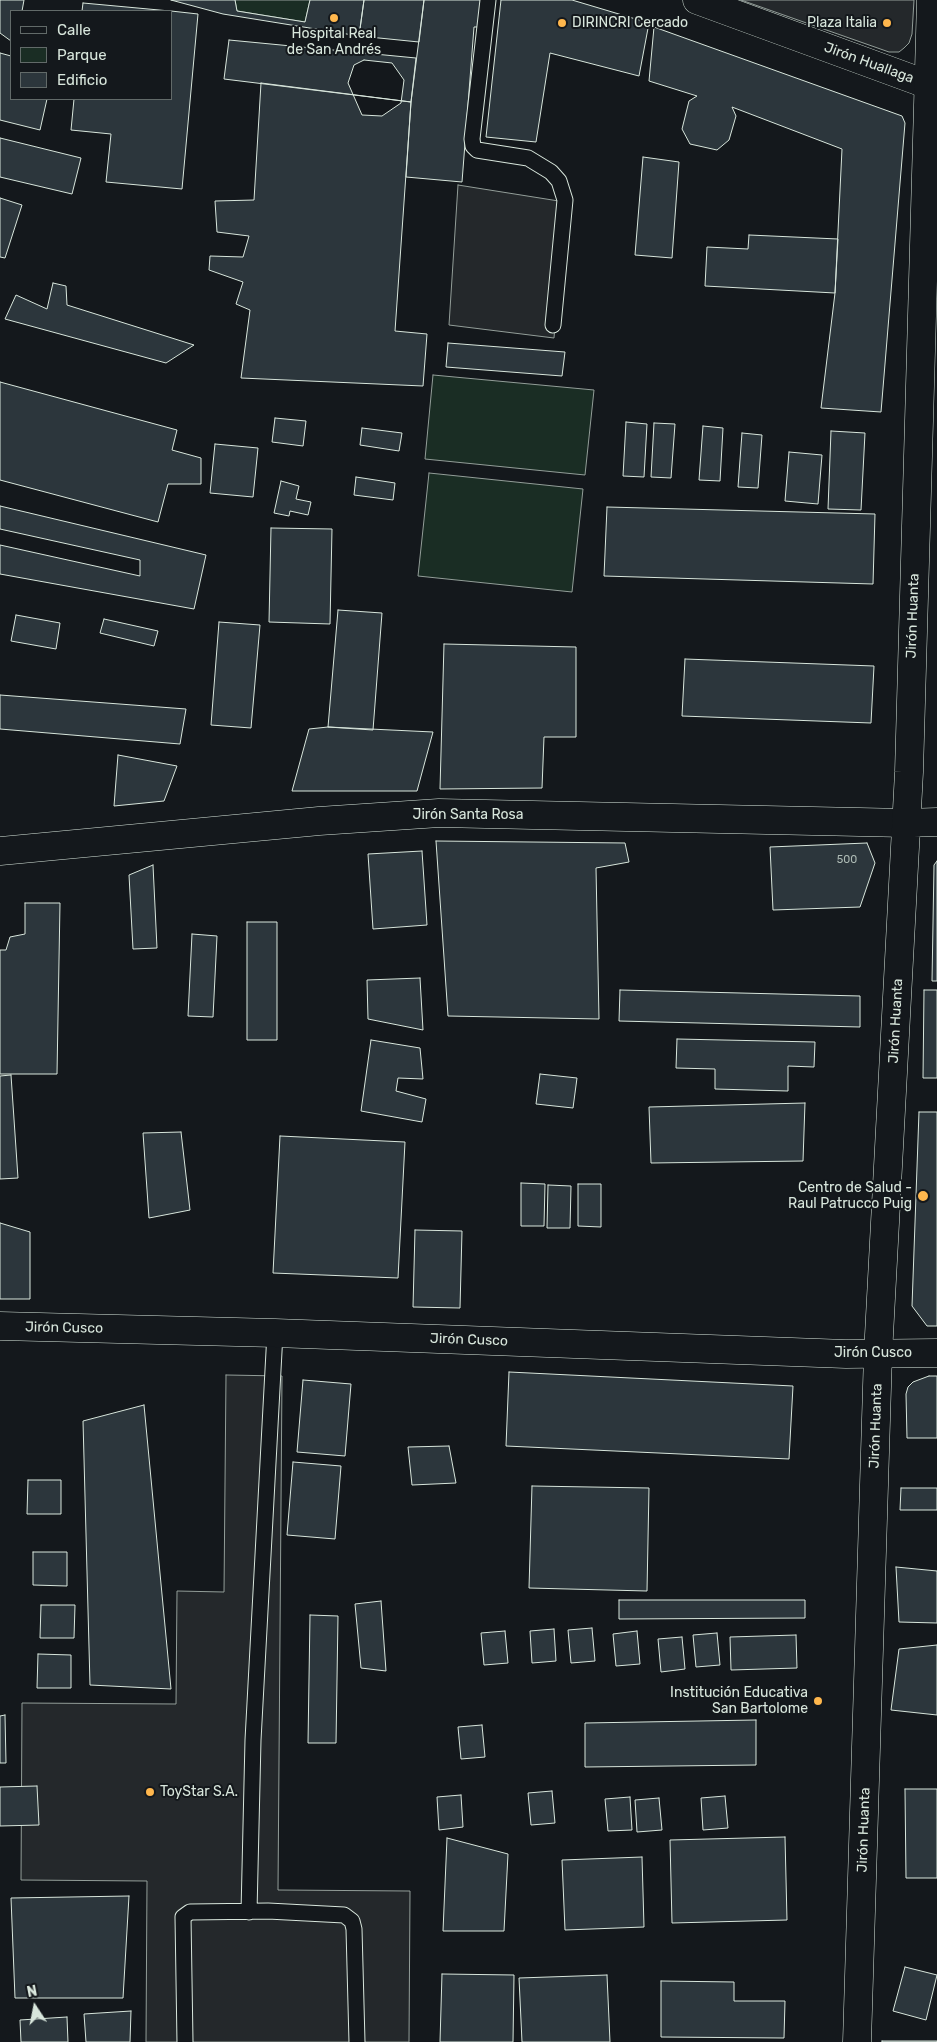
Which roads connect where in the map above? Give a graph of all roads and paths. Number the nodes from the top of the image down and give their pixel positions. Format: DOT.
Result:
graph roads {
  1 [pos="488,0"];
  2 [pos="697,0"];
  3 [pos="931,0"];
  4 [pos="928,85"];
  5 [pos="553,325"];
  6 [pos="937,822"];
  7 [pos="906,823"];
  8 [pos="0,851"];
  9 [pos="0,1326"];
  10 [pos="275,1333"];
  11 [pos="878,1354"];
  12 [pos="937,1354"];
  13 [pos="249,1912"];
  14 [pos="185,2042"];
  15 [pos="357,2042"];
  16 [pos="857,2042"];
  1 -- 5 [label="lane"];
  2 -- 4 [label="street, Jirón Huallaga"];
  3 -- 4 [label="street, Jirón Huanta"];
  4 -- 7 [label="street, Jirón Huanta"];
  6 -- 7 [label="street, Jirón Santa Rosa"];
  7 -- 8 [label="street, Jirón Santa Rosa"];
  7 -- 11 [label="street, Jirón Huanta"];
  9 -- 10 [label="street, Jirón Cusco"];
  10 -- 11 [label="street, Jirón Cusco"];
  10 -- 13 [label="lane"];
  11 -- 12 [label="street, Jirón Cusco"];
  11 -- 16 [label="street, Jirón Huanta"];
  13 -- 14 [label="lane"];
  13 -- 15 [label="lane"];
}
